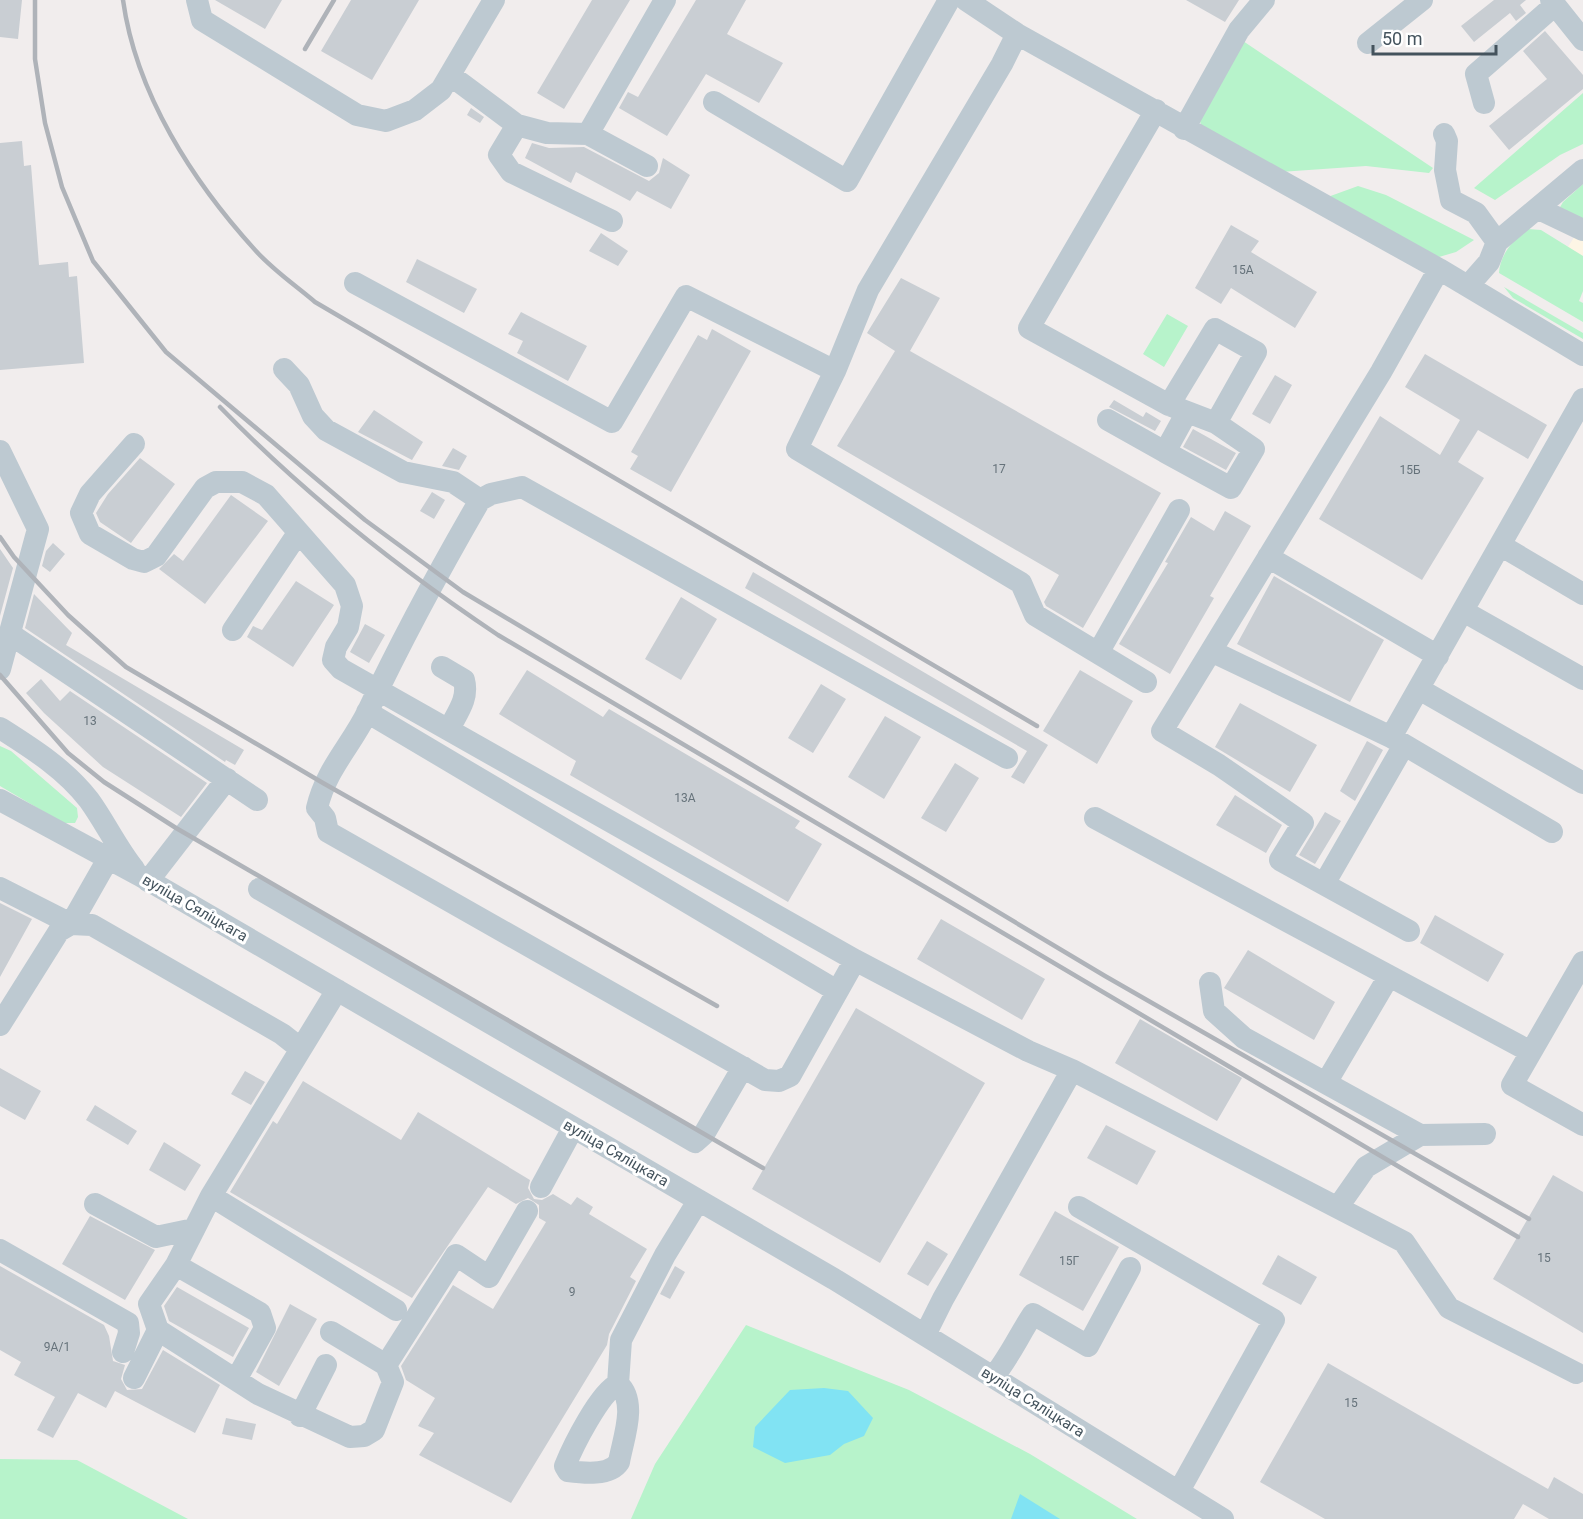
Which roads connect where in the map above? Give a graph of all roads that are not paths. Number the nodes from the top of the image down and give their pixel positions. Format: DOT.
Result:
graph roads {
  1 [pos="197,0"];
  2 [pos="494,0"];
  3 [pos="665,0"];
  4 [pos="949,0"];
  5 [pos="966,0"];
  6 [pos="1264,0"];
  7 [pos="1422,0"];
  8 [pos="1553,2"];
  9 [pos="1017,34"];
  10 [pos="1583,40"];
  11 [pos="1368,43"];
  12 [pos="450,75"];
  13 [pos="714,102"];
  14 [pos="1484,103"];
  15 [pos="1156,110"];
  16 [pos="517,125"];
  17 [pos="1184,129"];
  18 [pos="588,134"];
  19 [pos="1444,134"];
  20 [pos="647,166"];
  21 [pos="1583,170"];
  22 [pos="1539,209"];
  23 [pos="612,221"];
  24 [pos="1583,230"];
  25 [pos="1497,242"];
  26 [pos="1439,269"];
  27 [pos="355,283"];
  28 [pos="1468,286"];
  29 [pos="1583,355"];
  30 [pos="284,369"];
  31 [pos="835,371"];
  32 [pos="1583,399"];
  33 [pos="1178,409"];
  34 [pos="1108,420"];
  35 [pos="1216,423"];
  36 [pos="134,444"];
  37 [pos="0,451"];
  38 [pos="1165,452"];
  39 [pos="480,500"];
  40 [pos="1179,510"];
  41 [pos="298,532"];
  42 [pos="1500,545"];
  43 [pos="1268,557"];
  44 [pos="1583,594"];
  45 [pos="1463,610"];
  46 [pos="233,630"];
  47 [pos="10,634"];
  48 [pos="1211,651"];
  49 [pos="1098,653"];
  50 [pos="1438,656"];
  51 [pos="442,667"];
  52 [pos="0,669"];
  53 [pos="1583,680"];
  54 [pos="1146,682"];
  55 [pos="377,688"];
  56 [pos="1419,689"];
  57 [pos="367,712"];
  58 [pos="0,728"];
  59 [pos="449,729"];
  60 [pos="1398,741"];
  61 [pos="1007,758"];
  62 [pos="227,779"];
  63 [pos="1583,783"];
  64 [pos="0,800"];
  65 [pos="256,800"];
  66 [pos="1095,818"];
  67 [pos="1552,832"];
  68 [pos="108,859"];
  69 [pos="143,878"];
  70 [pos="1324,884"];
  71 [pos="0,888"];
  72 [pos="260,889"];
  73 [pos="71,924"];
  74 [pos="1409,931"];
  75 [pos="855,960"];
  76 [pos="1583,962"];
  77 [pos="1389,976"];
  78 [pos="1210,983"];
  79 [pos="337,990"];
  80 [pos="837,991"];
  81 [pos="0,1025"];
  82 [pos="301,1049"];
  83 [pos="1531,1052"];
  84 [pos="743,1067"];
  85 [pos="1072,1070"];
  86 [pos="1326,1083"];
  87 [pos="1583,1125"];
  88 [pos="573,1128"];
  89 [pos="1485,1134"];
  90 [pos="1420,1135"];
  91 [pos="541,1186"];
  92 [pos="211,1196"];
  93 [pos="699,1201"];
  94 [pos="95,1204"];
  95 [pos="1078,1207"];
  96 [pos="1338,1207"];
  97 [pos="528,1211"];
  98 [pos="194,1229"];
  99 [pos="0,1250"];
  100 [pos="176,1265"];
  101 [pos="1130,1268"];
  102 [pos="396,1310"];
  103 [pos="158,1330"];
  104 [pos="331,1332"];
  105 [pos="925,1335"];
  106 [pos="123,1352"];
  107 [pos="326,1365"];
  108 [pos="386,1365"];
  109 [pos="1576,1373"];
  110 [pos="993,1377"];
  111 [pos="134,1378"];
  112 [pos="237,1378"];
  113 [pos="618,1384"];
  114 [pos="300,1416"];
  115 [pos="1179,1491"];
  116 [pos="1223,1519"];
  1 -- 12 [label="street"];
  2 -- 12 [label="street"];
  3 -- 18 [label="street"];
  4 -- 13 [label="street"];
  5 -- 9 [label="street"];
  6 -- 17 [label="street"];
  7 -- 11 [label="street"];
  8 -- 10 [label="street"];
  8 -- 14 [label="street"];
  9 -- 15 [label="street"];
  9 -- 31 [label="street"];
  12 -- 16 [label="street"];
  15 -- 17 [label="street"];
  15 -- 33 [label="street"];
  16 -- 18 [label="street"];
  16 -- 23 [label="street"];
  17 -- 26 [label="street"];
  18 -- 20 [label="street"];
  19 -- 25 [label="street"];
  21 -- 22 [label="street"];
  22 -- 24 [label="street"];
  22 -- 25 [label="street"];
  25 -- 28 [label="street"];
  26 -- 28 [label="street"];
  26 -- 43 [label="street"];
  27 -- 31 [label="street"];
  28 -- 29 [label="street"];
  30 -- 39 [label="street"];
  31 -- 49 [label="street"];
  32 -- 42 [label="street"];
  33 -- 35 [label="street"];
  33 -- 35 [label="street"];
  33 -- 38 [label="street"];
  34 -- 38 [label="street"];
  35 -- 38 [label="street"];
  36 -- 41 [label="street"];
  37 -- 47 [label="street"];
  39 -- 55 [label="street"];
  39 -- 61 [label="street"];
  40 -- 49 [label="street"];
  41 -- 46 [label="street"];
  41 -- 55 [label="street"];
  42 -- 44 [label="street"];
  42 -- 45 [label="street"];
  43 -- 48 [label="street"];
  43 -- 50 [label="street"];
  45 -- 50 [label="street"];
  45 -- 53 [label="street"];
  47 -- 52 [label="street"];
  47 -- 62 [label="street"];
  48 -- 60 [label="street"];
  48 -- 70 [label="street"];
  49 -- 54 [label="street"];
  50 -- 56 [label="street"];
  51 -- 59 [label="street"];
  55 -- 57 [label="street"];
  55 -- 59 [label="street"];
  56 -- 60 [label="street"];
  56 -- 63 [label="street"];
  57 -- 80 [label="street"];
  57 -- 84 [label="street"];
  58 -- 69 [label="street"];
  59 -- 75 [label="street"];
  60 -- 67 [label="street"];
  60 -- 70 [label="street"];
  62 -- 65 [label="street"];
  62 -- 69 [label="street"];
  64 -- 68 [label="street, вуліца Сяліцкага"];
  66 -- 77 [label="street"];
  68 -- 69 [label="street, вуліца Сяліцкага"];
  68 -- 73 [label="street"];
  69 -- 79 [label="street, вуліца Сяліцкага"];
  70 -- 74 [label="street"];
  71 -- 73 [label="street"];
  72 -- 84 [label="street"];
  73 -- 81 [label="street"];
  73 -- 82 [label="street"];
  75 -- 80 [label="street"];
  75 -- 85 [label="street"];
  76 -- 83 [label="street"];
  77 -- 83 [label="street"];
  77 -- 86 [label="street"];
  78 -- 86 [label="street"];
  79 -- 82 [label="street"];
  79 -- 88 [label="street, вуліца Сяліцкага"];
  80 -- 84 [label="street"];
  82 -- 92 [label="street"];
  83 -- 87 [label="street"];
  85 -- 96 [label="street"];
  85 -- 105 [label="street"];
  86 -- 90 [label="street"];
  88 -- 91 [label="street"];
  88 -- 93 [label="street, вуліца Сяліцкага"];
  89 -- 90 [label="street"];
  90 -- 96 [label="street"];
  92 -- 98 [label="street"];
  92 -- 102 [label="street"];
  93 -- 105 [label="street, вуліца Сяліцкага"];
  93 -- 113 [label="street"];
  94 -- 98 [label="street"];
  95 -- 115 [label="street"];
  96 -- 109 [label="street"];
  97 -- 108 [label="street"];
  98 -- 100 [label="street"];
  99 -- 106 [label="street"];
  100 -- 103 [label="street"];
  100 -- 112 [label="street"];
  101 -- 110 [label="street"];
  103 -- 111 [label="street"];
  103 -- 112 [label="street"];
  104 -- 108 [label="street"];
  105 -- 110 [label="street, вуліца Сяліцкага"];
  107 -- 114 [label="street"];
  108 -- 114 [label="street"];
  110 -- 115 [label="street, вуліца Сяліцкага"];
  112 -- 114 [label="street"];
  115 -- 116 [label="street, вуліца Сяліцкага"];
}
